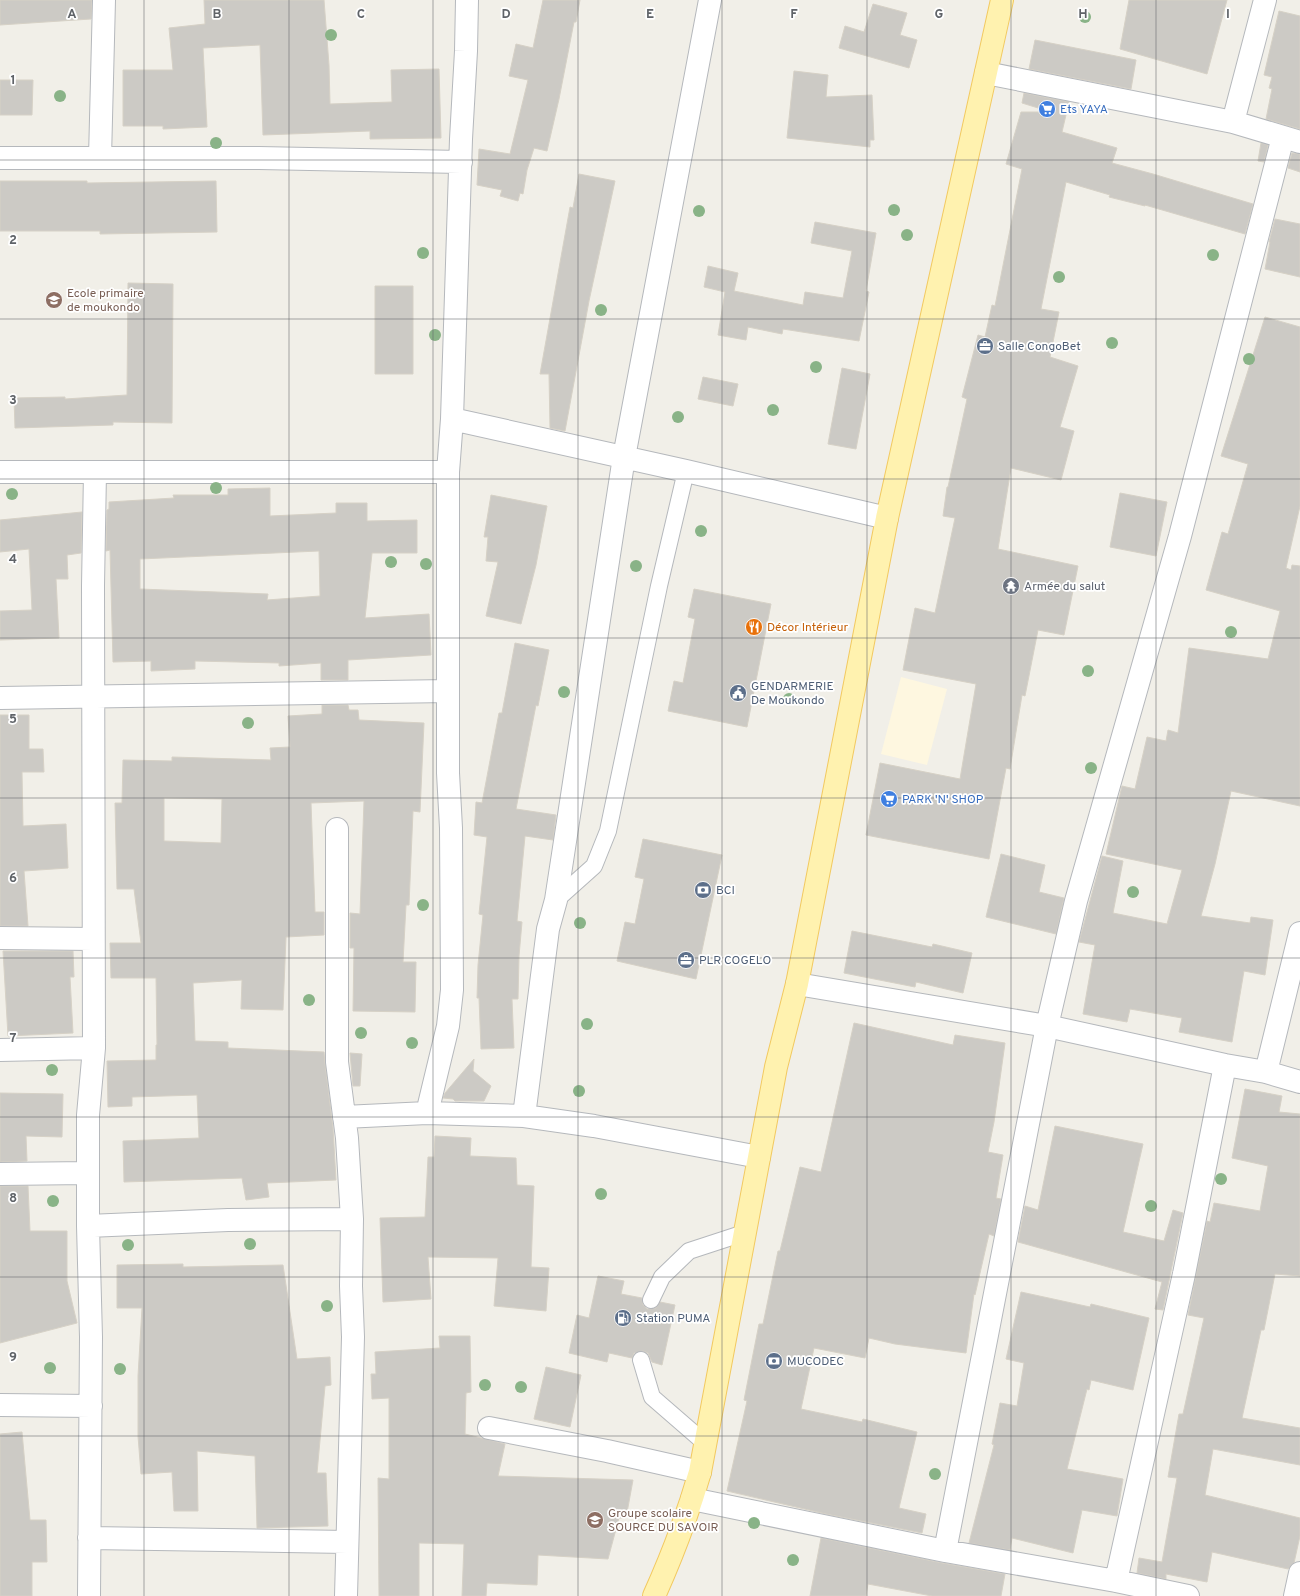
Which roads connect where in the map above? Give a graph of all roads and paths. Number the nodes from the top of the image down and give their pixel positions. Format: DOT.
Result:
graph roads {
  1 [pos="104,0"];
  2 [pos="468,0"];
  3 [pos="710,0"];
  4 [pos="1002,0"];
  5 [pos="1265,0"];
  6 [pos="986,73"];
  7 [pos="1233,122"];
  8 [pos="1292,139"];
  9 [pos="0,158"];
  10 [pos="100,158"];
  11 [pos="461,162"];
  12 [pos="452,419"];
  13 [pos="624,457"];
  14 [pos="686,471"];
  15 [pos="0,472"];
  16 [pos="95,472"];
  17 [pos="448,472"];
  18 [pos="888,518"];
  19 [pos="448,690"];
  20 [pos="94,696"];
  21 [pos="0,698"];
  22 [pos="336,829"];
  23 [pos="556,900"];
  24 [pos="1300,933"];
  25 [pos="0,938"];
  26 [pos="93,939"];
  27 [pos="797,984"];
  28 [pos="1047,1026"];
  29 [pos="94,1048"];
  30 [pos="0,1050"];
  31 [pos="1225,1065"];
  32 [pos="1266,1072"];
  33 [pos="1300,1082"];
  34 [pos="427,1113"];
  35 [pos="524,1116"];
  36 [pos="344,1117"];
  37 [pos="759,1158"];
  38 [pos="88,1173"];
  39 [pos="0,1174"];
  40 [pos="352,1219"];
  41 [pos="88,1226"];
  42 [pos="744,1233"];
  43 [pos="651,1300"];
  44 [pos="641,1360"];
  45 [pos="0,1405"];
  46 [pos="90,1406"];
  47 [pos="489,1428"];
  48 [pos="705,1443"];
  49 [pos="700,1472"];
  50 [pos="692,1499"];
  51 [pos="89,1538"];
  52 [pos="347,1542"];
  53 [pos="945,1551"];
  54 [pos="1300,1573"];
  55 [pos="1116,1581"];
  56 [pos="89,1596"];
  57 [pos="346,1596"];
  58 [pos="654,1596"];
  59 [pos="1188,1596"];
  60 [pos="1295,1596"];
  1 -- 10 [label="street"];
  2 -- 11 [label="street"];
  3 -- 13 [label="street"];
  4 -- 6 [label="main road"];
  5 -- 7 [label="street"];
  6 -- 7 [label="street"];
  6 -- 18 [label="main road"];
  7 -- 8 [label="street"];
  8 -- 28 [label="street"];
  9 -- 10 [label="street"];
  10 -- 11 [label="street"];
  11 -- 12 [label="street"];
  12 -- 13 [label="street"];
  12 -- 17 [label="street"];
  13 -- 14 [label="street"];
  13 -- 23 [label="street"];
  14 -- 18 [label="street"];
  14 -- 23 [label="lane"];
  15 -- 16 [label="street"];
  16 -- 17 [label="street"];
  16 -- 20 [label="street"];
  17 -- 19 [label="street"];
  18 -- 27 [label="main road"];
  19 -- 20 [label="street"];
  19 -- 34 [label="street"];
  20 -- 21 [label="street"];
  20 -- 26 [label="street"];
  22 -- 36 [label="street"];
  23 -- 35 [label="street"];
  24 -- 32 [label="street"];
  25 -- 26 [label="street"];
  26 -- 29 [label="street"];
  27 -- 28 [label="street"];
  27 -- 37 [label="main road"];
  28 -- 31 [label="street"];
  28 -- 53 [label="street"];
  29 -- 30 [label="street"];
  29 -- 38 [label="street"];
  31 -- 32 [label="street"];
  31 -- 55 [label="street"];
  32 -- 33 [label="street"];
  34 -- 35 [label="street"];
  34 -- 36 [label="street"];
  35 -- 37 [label="street"];
  36 -- 40 [label="street"];
  37 -- 42 [label="main road"];
  38 -- 39 [label="street"];
  38 -- 41 [label="street"];
  40 -- 41 [label="street"];
  40 -- 52 [label="street"];
  41 -- 46 [label="street"];
  42 -- 43 [label="lane"];
  42 -- 48 [label="main road"];
  44 -- 48 [label="lane"];
  45 -- 46 [label="street"];
  46 -- 51 [label="street"];
  47 -- 49 [label="street"];
  48 -- 49 [label="main road"];
  49 -- 50 [label="main road"];
  50 -- 53 [label="street"];
  50 -- 58 [label="main road"];
  51 -- 52 [label="street"];
  51 -- 56 [label="street"];
  52 -- 57 [label="street"];
  53 -- 55 [label="street"];
  54 -- 60 [label="street"];
  55 -- 59 [label="street"];
}
